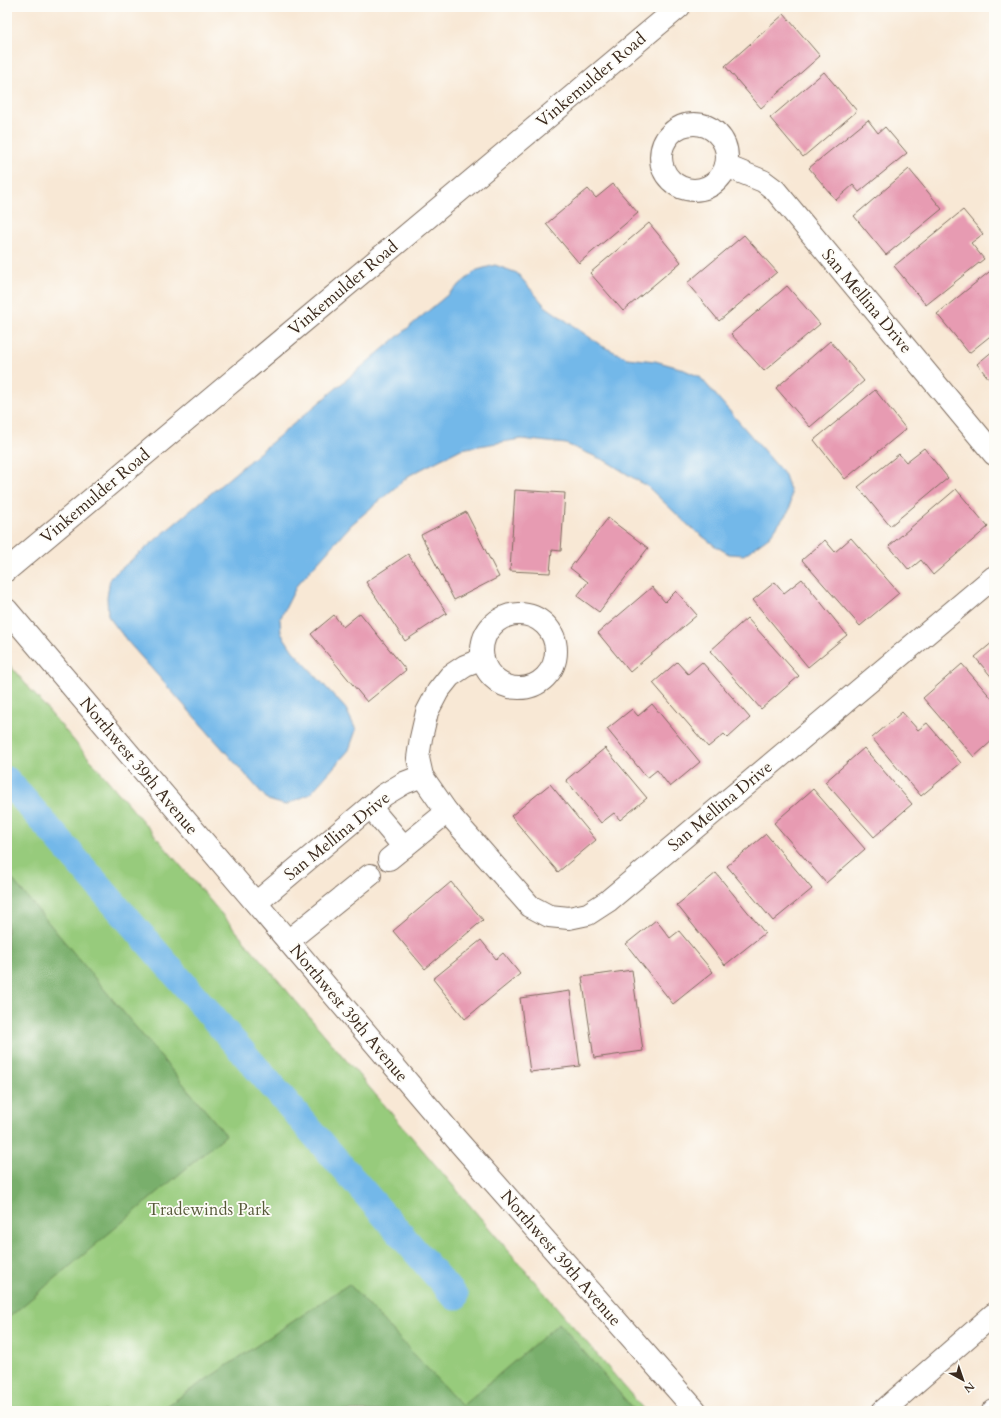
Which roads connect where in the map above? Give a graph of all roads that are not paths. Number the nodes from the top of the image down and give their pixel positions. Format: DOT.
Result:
graph roads {
  1 [pos="679,7"];
  2 [pos="726,166"];
  3 [pos="994,454"];
  4 [pos="7,570"];
  5 [pos="994,577"];
  6 [pos="7,610"];
  7 [pos="483,659"];
  8 [pos="422,776"];
  9 [pos="370,807"];
  10 [pos="447,812"];
  11 [pos="370,875"];
  12 [pos="256,903"];
  13 [pos="288,941"];
  14 [pos="994,1314"];
  15 [pos="696,1411"];
  16 [pos="883,1411"];
  1 -- 4 [label="street, Vinkemulder Road"];
  2 -- 3 [label="street, San Mellina Drive"];
  5 -- 10 [label="street, San Mellina Drive"];
  6 -- 12 [label="street, Northwest 39th Avenue"];
  7 -- 8 [label="street, San Mellina Drive"];
  8 -- 9 [label="street, San Mellina Drive"];
  8 -- 10 [label="street, San Mellina Drive"];
  9 -- 10 [label="street"];
  9 -- 12 [label="street, San Mellina Drive"];
  11 -- 13 [label="street"];
  12 -- 13 [label="street, Northwest 39th Avenue"];
  13 -- 15 [label="street, Northwest 39th Avenue"];
  14 -- 16 [label="street"];
}
